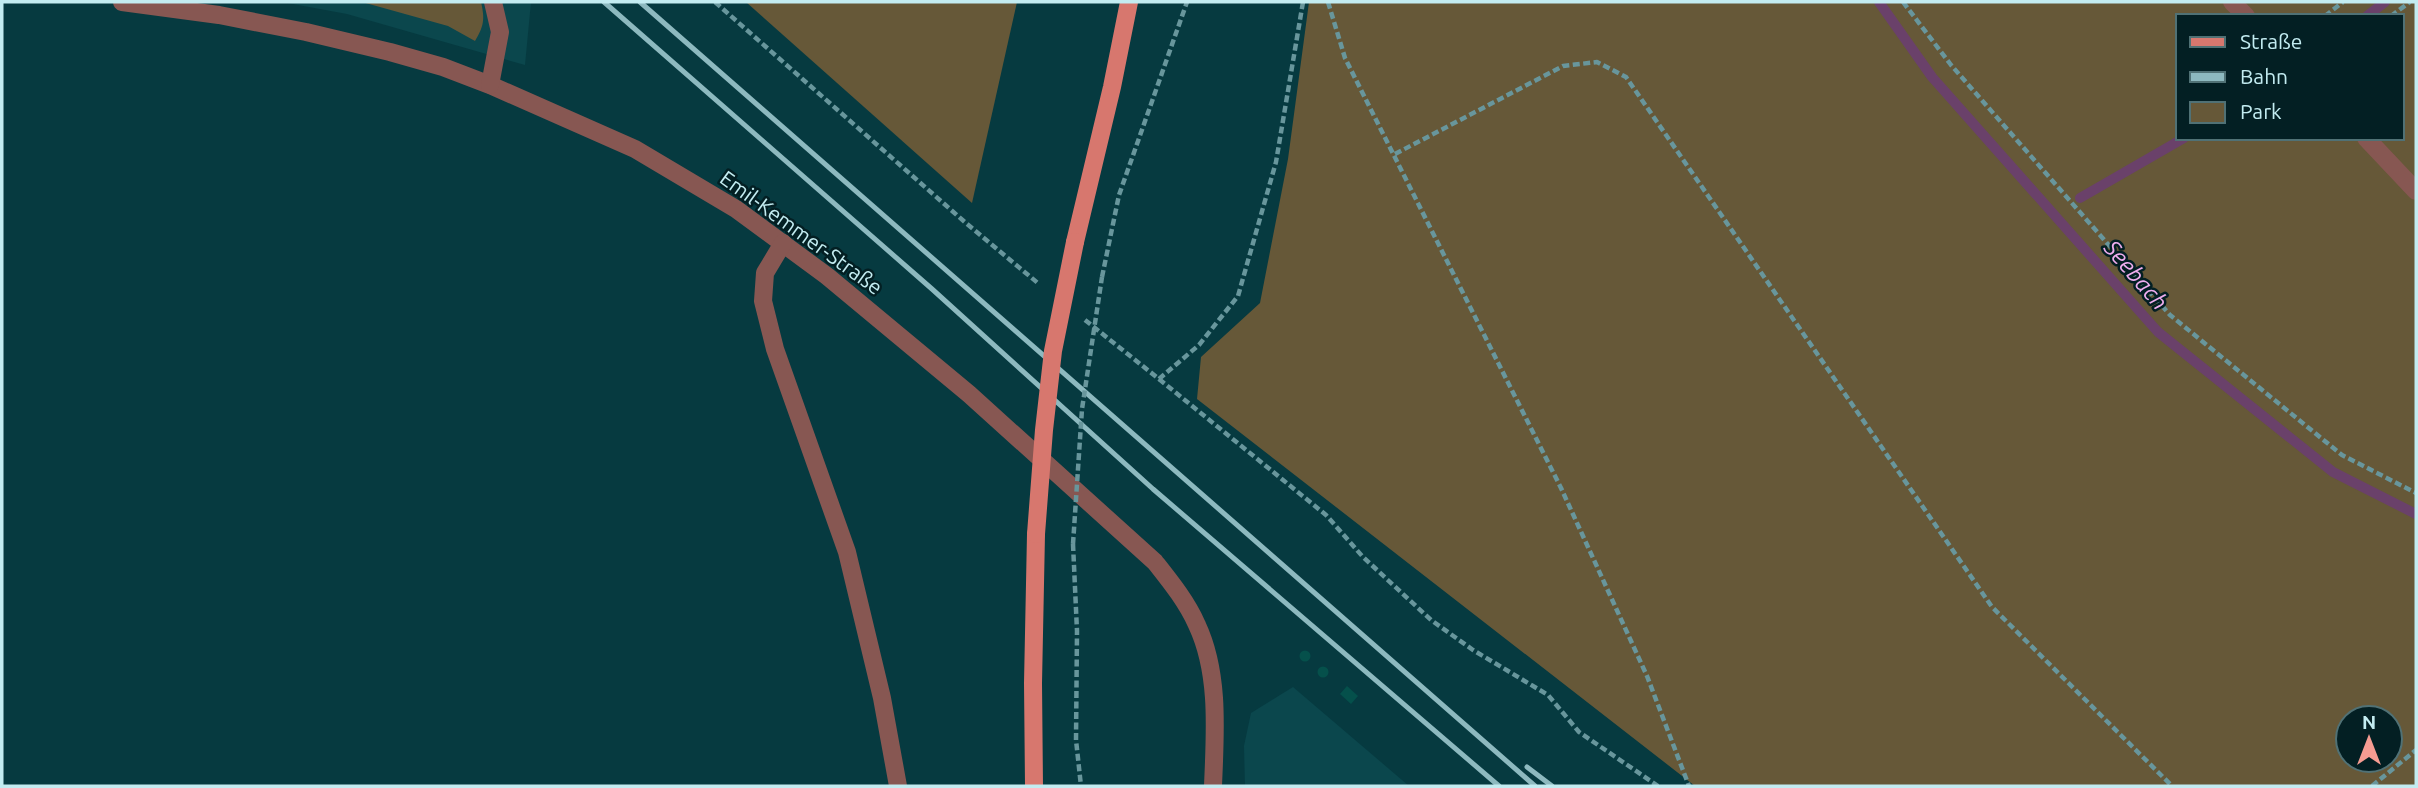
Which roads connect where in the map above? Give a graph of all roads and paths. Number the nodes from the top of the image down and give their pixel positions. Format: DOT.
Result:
graph roads {
  1 [pos="121,2"];
  2 [pos="493,2"];
  3 [pos="1129,2"];
  4 [pos="1187,2"];
  5 [pos="1328,2"];
  6 [pos="1903,2"];
  7 [pos="2343,2"];
  8 [pos="2410,2"];
  9 [pos="2328,14"];
  10 [pos="2394,14"];
  11 [pos="489,85"];
  12 [pos="2368,140"];
  13 [pos="1395,154"];
  14 [pos="2416,191"];
  15 [pos="783,243"];
  16 [pos="1159,379"];
  17 [pos="2416,493"];
  18 [pos="2416,750"];
  19 [pos="898,786"];
  20 [pos="1034,786"];
  21 [pos="1081,786"];
  22 [pos="1213,786"];
  23 [pos="1658,786"];
  24 [pos="1689,786"];
  25 [pos="2172,786"];
  26 [pos="2372,786"];
  1 -- 11 [label="street, Emil-Kemmer-Straße"];
  2 -- 11 [label="street"];
  3 -- 20 [label="main road, bridge"];
  4 -- 21 [label="path, bridge"];
  5 -- 13 [label="path"];
  6 -- 17 [label="path"];
  7 -- 9 [label="path"];
  8 -- 10 [label="path"];
  11 -- 15 [label="street, Emil-Kemmer-Straße"];
  12 -- 14 [label="street"];
  13 -- 24 [label="path"];
  13 -- 25 [label="path"];
  15 -- 19 [label="street"];
  15 -- 22 [label="street, Emil-Kemmer-Straße"];
  16 -- 23 [label="path"];
  18 -- 26 [label="path"];
}
